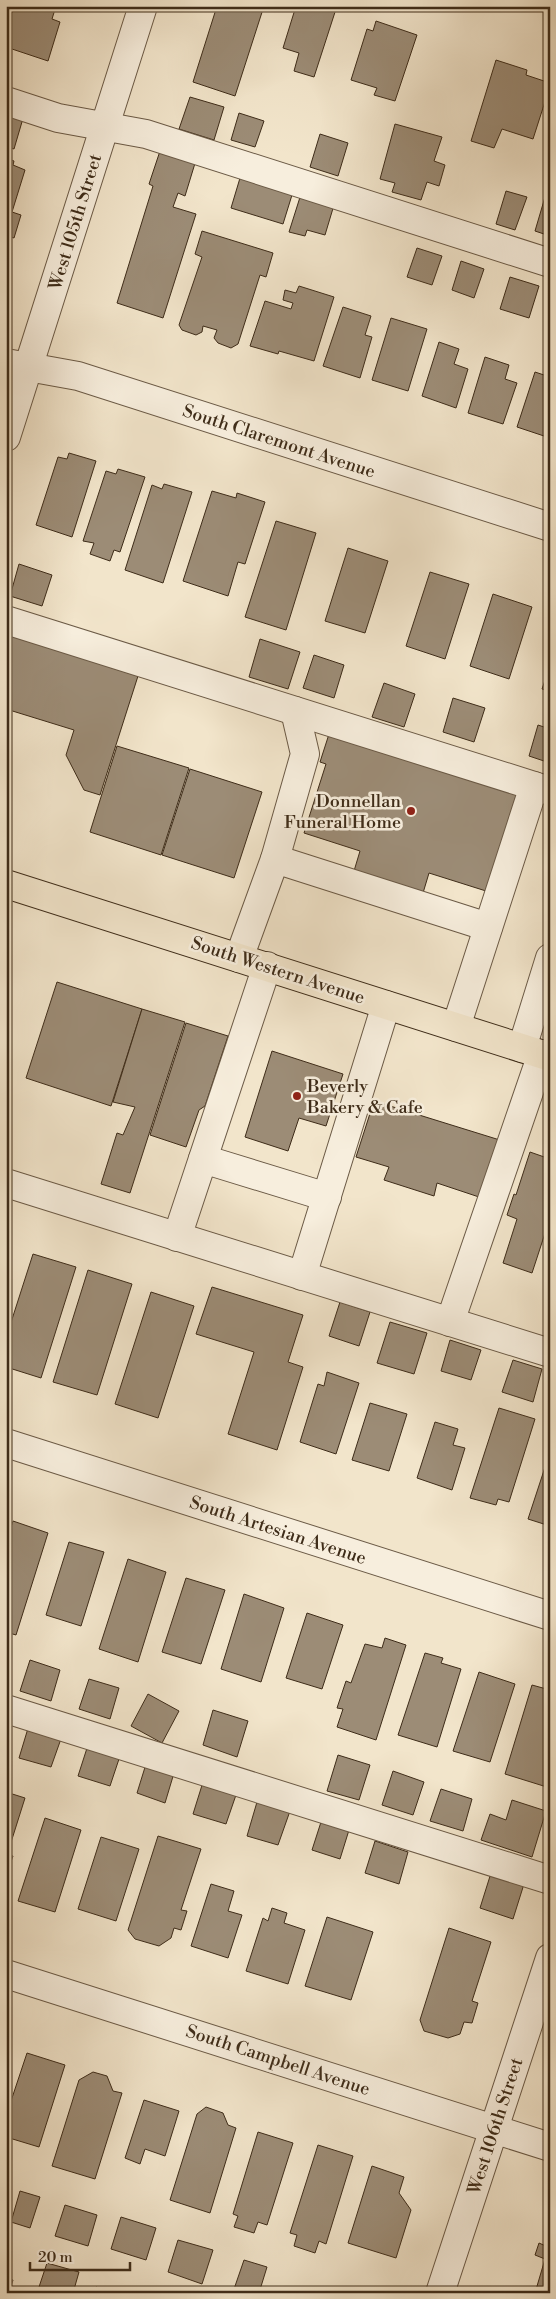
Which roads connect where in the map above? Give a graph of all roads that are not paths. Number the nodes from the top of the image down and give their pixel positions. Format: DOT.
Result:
graph roads {
  1 [pos="143,6"];
  2 [pos="6,102"];
  3 [pos="105,126"];
  4 [pos="550,263"];
  5 [pos="18,365"];
  6 [pos="6,437"];
  7 [pos="550,527"];
  8 [pos="6,620"];
  9 [pos="295,711"];
  10 [pos="542,789"];
  11 [pos="275,859"];
  12 [pos="6,884"];
  13 [pos="488,927"];
  14 [pos="240,958"];
  15 [pos="550,958"];
  16 [pos="267,966"];
  17 [pos="386,1005"];
  18 [pos="456,1027"];
  19 [pos="538,1053"];
  20 [pos="203,1159"];
  21 [pos="6,1183"];
  22 [pos="327,1197"];
  23 [pos="177,1237"];
  24 [pos="302,1276"];
  25 [pos="450,1322"];
  26 [pos="550,1354"];
  27 [pos="6,1443"];
  28 [pos="550,1616"];
  29 [pos="6,1709"];
  30 [pos="550,1880"];
  31 [pos="550,1958"];
  32 [pos="6,1974"];
  33 [pos="494,2129"];
  34 [pos="550,2147"];
  35 [pos="440,2293"];
  1 -- 3 [label="street, West 105th Street"];
  2 -- 3 [label="street"];
  3 -- 4 [label="street"];
  3 -- 5 [label="street, West 105th Street"];
  5 -- 6 [label="street, West 105th Street"];
  5 -- 7 [label="street, South Claremont Avenue"];
  8 -- 9 [label="street"];
  9 -- 10 [label="street"];
  9 -- 11 [label="street"];
  10 -- 13 [label="street"];
  11 -- 13 [label="street"];
  11 -- 14 [label="street"];
  12 -- 14 [label="main road, South Western Avenue"];
  13 -- 18 [label="street"];
  14 -- 16 [label="main road, South Western Avenue"];
  15 -- 19 [label="street"];
  16 -- 17 [label="main road, South Western Avenue"];
  16 -- 20 [label="street"];
  17 -- 18 [label="main road, South Western Avenue"];
  17 -- 22 [label="street"];
  18 -- 19 [label="main road, South Western Avenue"];
  19 -- 25 [label="street"];
  20 -- 22 [label="street"];
  20 -- 23 [label="street"];
  21 -- 23 [label="street"];
  22 -- 24 [label="street"];
  23 -- 24 [label="street"];
  24 -- 25 [label="street"];
  25 -- 26 [label="street"];
  27 -- 28 [label="street, South Artesian Avenue"];
  29 -- 30 [label="street"];
  31 -- 33 [label="street, West 106th Street"];
  32 -- 33 [label="street, South Campbell Avenue"];
  33 -- 34 [label="street, South Campbell Avenue"];
  33 -- 35 [label="street, West 106th Street"];
}
